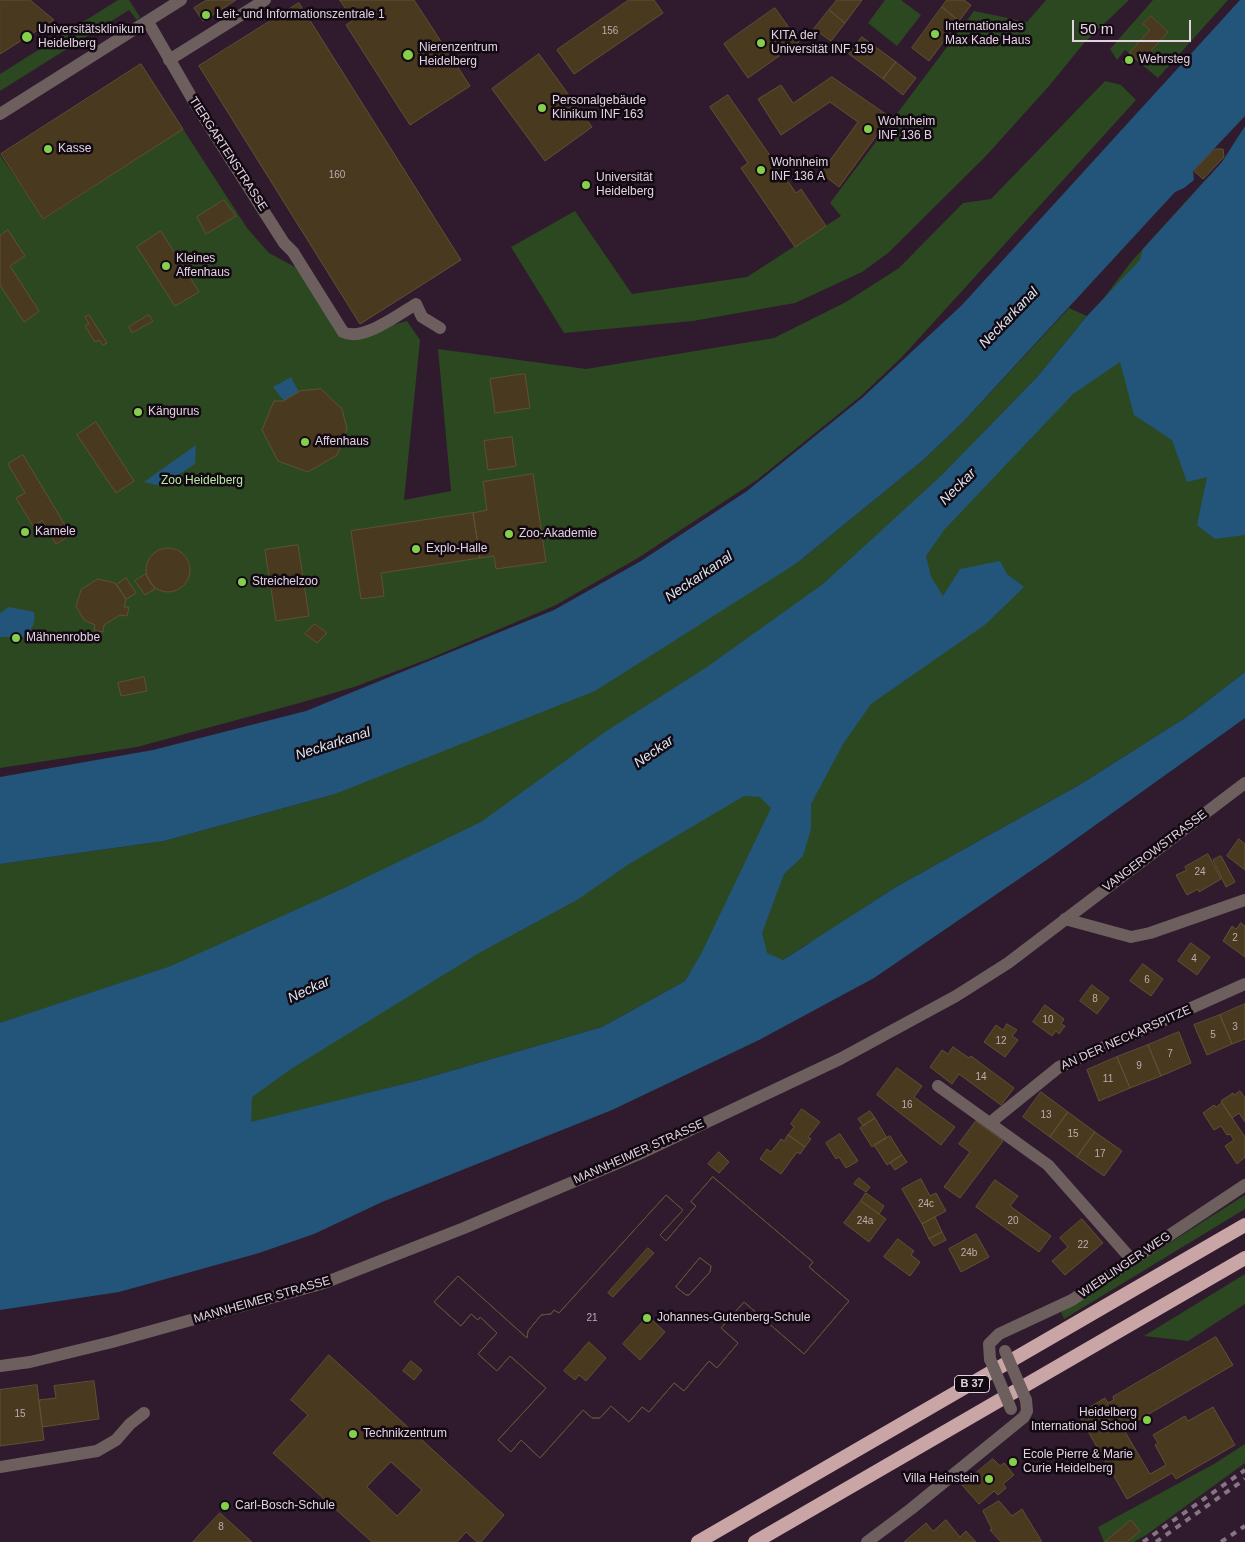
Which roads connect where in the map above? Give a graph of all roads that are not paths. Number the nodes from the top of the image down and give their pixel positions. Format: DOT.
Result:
graph roads {
  1 [pos="181,0"];
  2 [pos="265,0"];
  3 [pos="148,22"];
  4 [pos="169,60"];
  5 [pos="0,114"];
  6 [pos="440,328"];
  7 [pos="1245,783"];
  8 [pos="1245,900"];
  9 [pos="1065,919"];
  10 [pos="1245,984"];
  11 [pos="938,1086"];
  12 [pos="991,1122"];
  13 [pos="1245,1185"];
  14 [pos="1245,1225"];
  15 [pos="1245,1258"];
  16 [pos="1132,1260"];
  17 [pos="999,1334"];
  18 [pos="0,1366"];
  19 [pos="144,1413"];
  20 [pos="1024,1417"];
  21 [pos="0,1466"];
  22 [pos="698,1542"];
  23 [pos="755,1542"];
  24 [pos="867,1542"];
  1 -- 3 [label="street"];
  2 -- 4 [label="street"];
  3 -- 4 [label="street, TIERGARTENSTRASSE"];
  3 -- 5 [label="street"];
  4 -- 6 [label="street, TIERGARTENSTRASSE"];
  7 -- 9 [label="street, VANGEROWSTRASSE"];
  8 -- 9 [label="street"];
  9 -- 18 [label="street, MANNHEIMER STRASSE"];
  10 -- 12 [label="street, AN DER NECKARSPITZE"];
  11 -- 12 [label="street"];
  12 -- 16 [label="street"];
  13 -- 16 [label="street, WIEBLINGER WEG"];
  14 -- 22 [label="highway, B 37"];
  15 -- 23 [label="highway, B 37"];
  16 -- 17 [label="street, WIEBLINGER WEG"];
  17 -- 20 [label="street, bridge"];
  17 -- 20 [label="street, WIEBLINGER WEG, bridge"];
  19 -- 21 [label="street"];
  20 -- 24 [label="street"];
}
